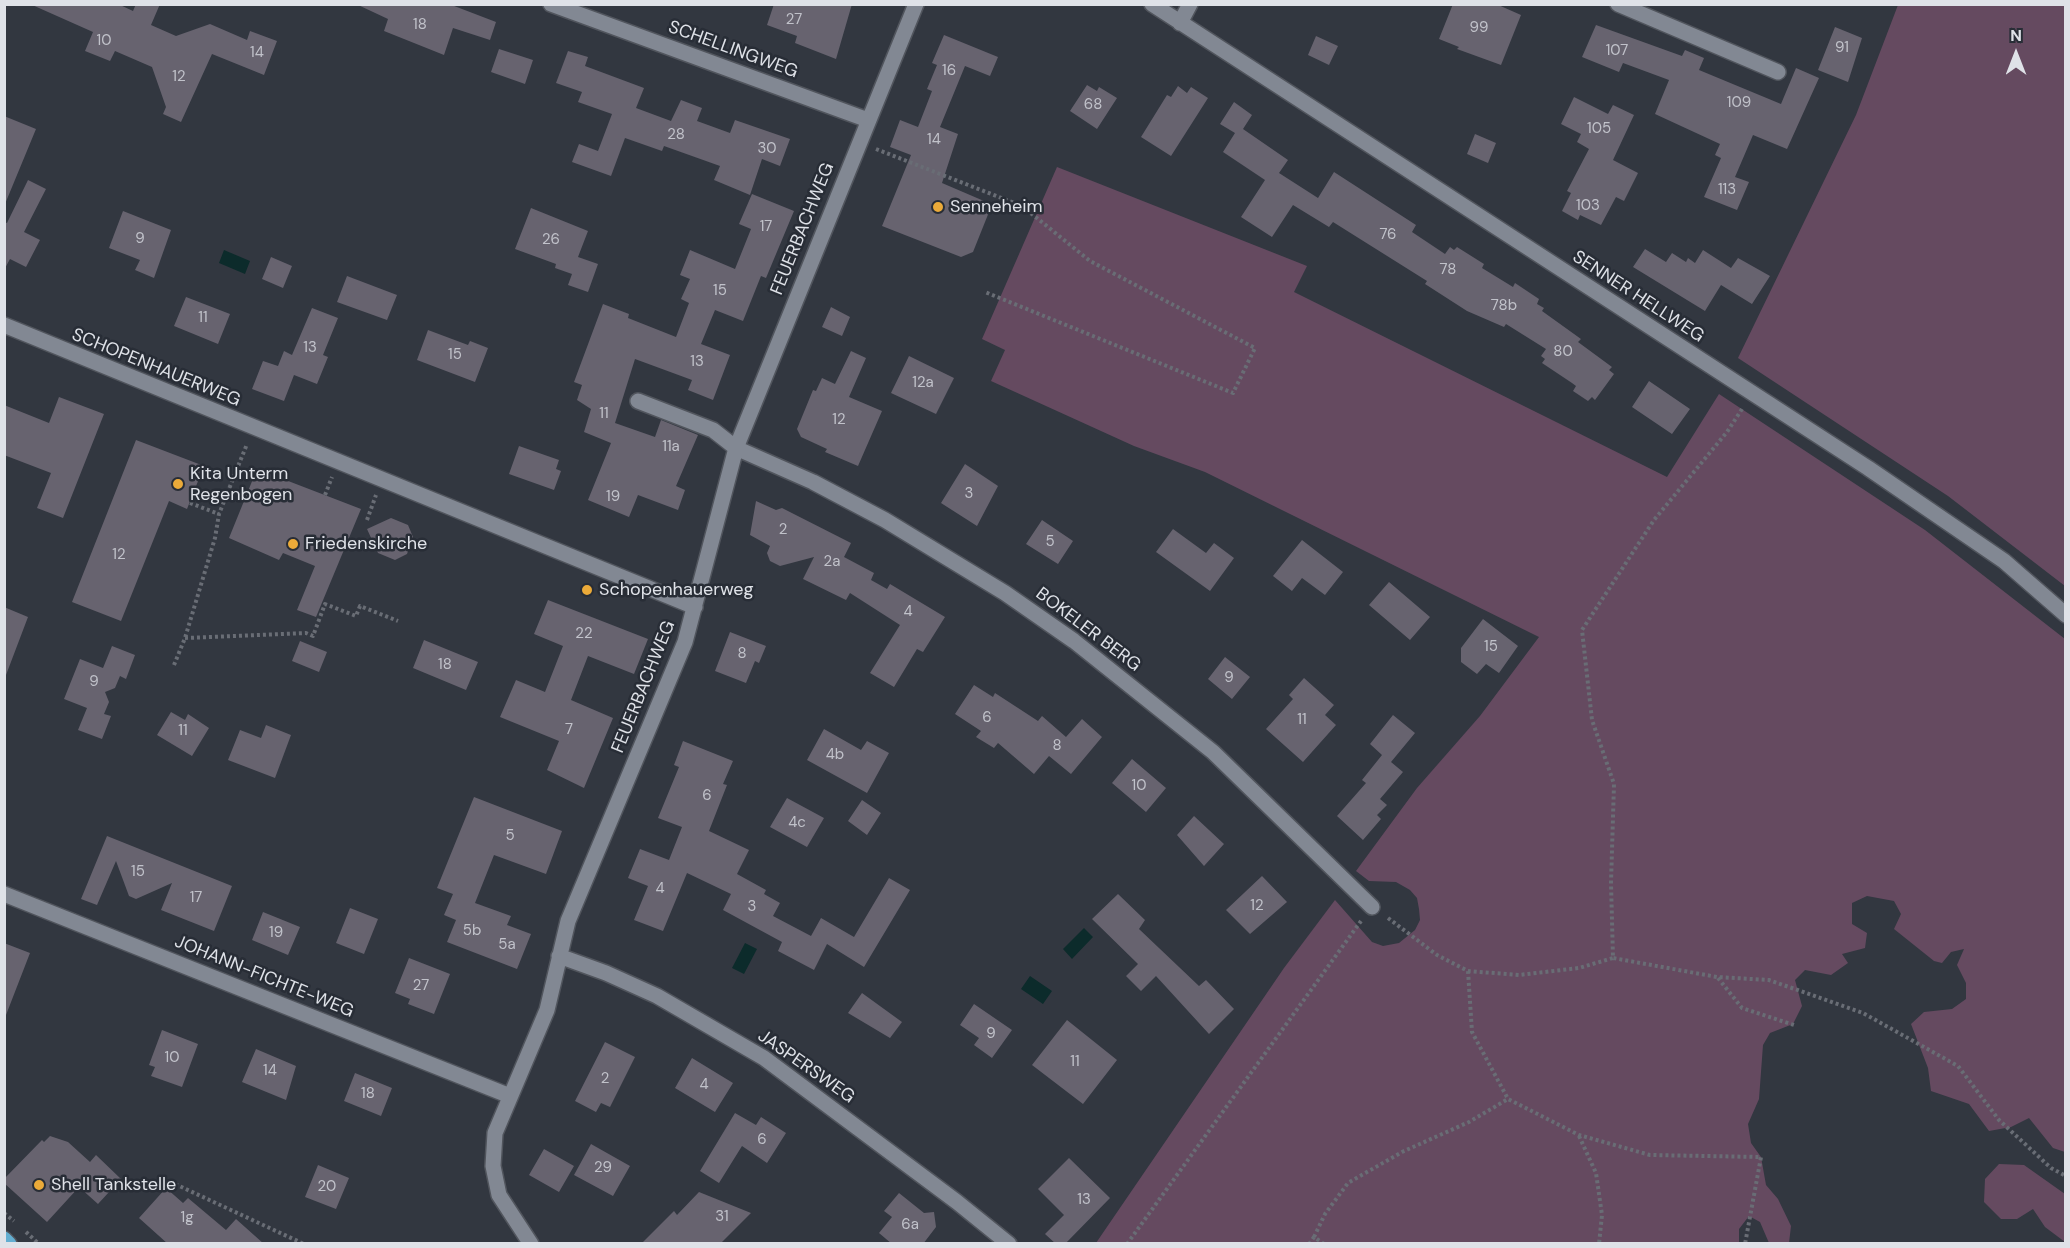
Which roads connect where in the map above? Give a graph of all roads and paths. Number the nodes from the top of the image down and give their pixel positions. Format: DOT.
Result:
graph roads {
  1 [pos="551,4"];
  2 [pos="916,4"];
  3 [pos="1152,4"];
  4 [pos="1190,4"];
  5 [pos="1618,4"];
  6 [pos="1180,23"];
  7 [pos="1778,72"];
  8 [pos="868,120"];
  9 [pos="859,142"];
  10 [pos="985,292"];
  11 [pos="4,325"];
  12 [pos="1751,394"];
  13 [pos="638,401"];
  14 [pos="254,428"];
  15 [pos="736,448"];
  16 [pos="381,480"];
  17 [pos="190,503"];
  18 [pos="219,514"];
  19 [pos="367,520"];
  20 [pos="695,607"];
  21 [pos="2066,615"];
  22 [pos="399,621"];
  23 [pos="185,638"];
  24 [pos="174,665"];
  25 [pos="4,894"];
  26 [pos="1372,907"];
  27 [pos="560,956"];
  28 [pos="1613,958"];
  29 [pos="1468,971"];
  30 [pos="1717,977"];
  31 [pos="1794,1025"];
  32 [pos="510,1096"];
  33 [pos="1508,1099"];
  34 [pos="1579,1135"];
  35 [pos="2066,1176"];
  36 [pos="175,1184"];
  37 [pos="1314,1237"];
  38 [pos="4,1239"];
  39 [pos="9,1244"];
  40 [pos="304,1244"];
  41 [pos="531,1244"];
  42 [pos="1009,1244"];
  43 [pos="1127,1244"];
  44 [pos="1309,1244"];
  45 [pos="1324,1244"];
  46 [pos="1599,1244"];
  47 [pos="1744,1244"];
  1 -- 8 [label="street, SCHELLINGWEG"];
  2 -- 8 [label="street, FEUERBACHWEG"];
  3 -- 6 [label="street, SENNER HELLWEG"];
  4 -- 6 [label="street"];
  5 -- 7 [label="street"];
  6 -- 12 [label="street, SENNER HELLWEG"];
  8 -- 9 [label="street, FEUERBACHWEG"];
  9 -- 10 [label="path"];
  9 -- 15 [label="street, FEUERBACHWEG"];
  11 -- 14 [label="street, SCHOPENHAUERWEG"];
  12 -- 21 [label="street, SENNER HELLWEG"];
  12 -- 28 [label="path"];
  13 -- 15 [label="street, BOKELER BERG"];
  14 -- 16 [label="street, SCHOPENHAUERWEG"];
  14 -- 18 [label="path"];
  15 -- 20 [label="street, FEUERBACHWEG"];
  15 -- 26 [label="street, BOKELER BERG"];
  16 -- 19 [label="path"];
  16 -- 20 [label="street, SCHOPENHAUERWEG"];
  17 -- 18 [label="path"];
  18 -- 23 [label="path"];
  20 -- 27 [label="street, FEUERBACHWEG"];
  22 -- 23 [label="path"];
  23 -- 24 [label="path"];
  25 -- 32 [label="street, JOHANN-FICHTE-WEG"];
  26 -- 29 [label="path"];
  26 -- 43 [label="path"];
  27 -- 32 [label="street, FEUERBACHWEG"];
  27 -- 42 [label="street, JASPERSWEG"];
  28 -- 29 [label="path"];
  28 -- 30 [label="path"];
  29 -- 33 [label="path"];
  30 -- 31 [label="path"];
  30 -- 35 [label="path"];
  32 -- 41 [label="street, FEUERBACHWEG"];
  33 -- 34 [label="path"];
  33 -- 37 [label="path"];
  34 -- 46 [label="path"];
  34 -- 47 [label="path"];
  36 -- 40 [label="path"];
  37 -- 44 [label="path"];
  37 -- 45 [label="path"];
  38 -- 39 [label="main road"];
}
